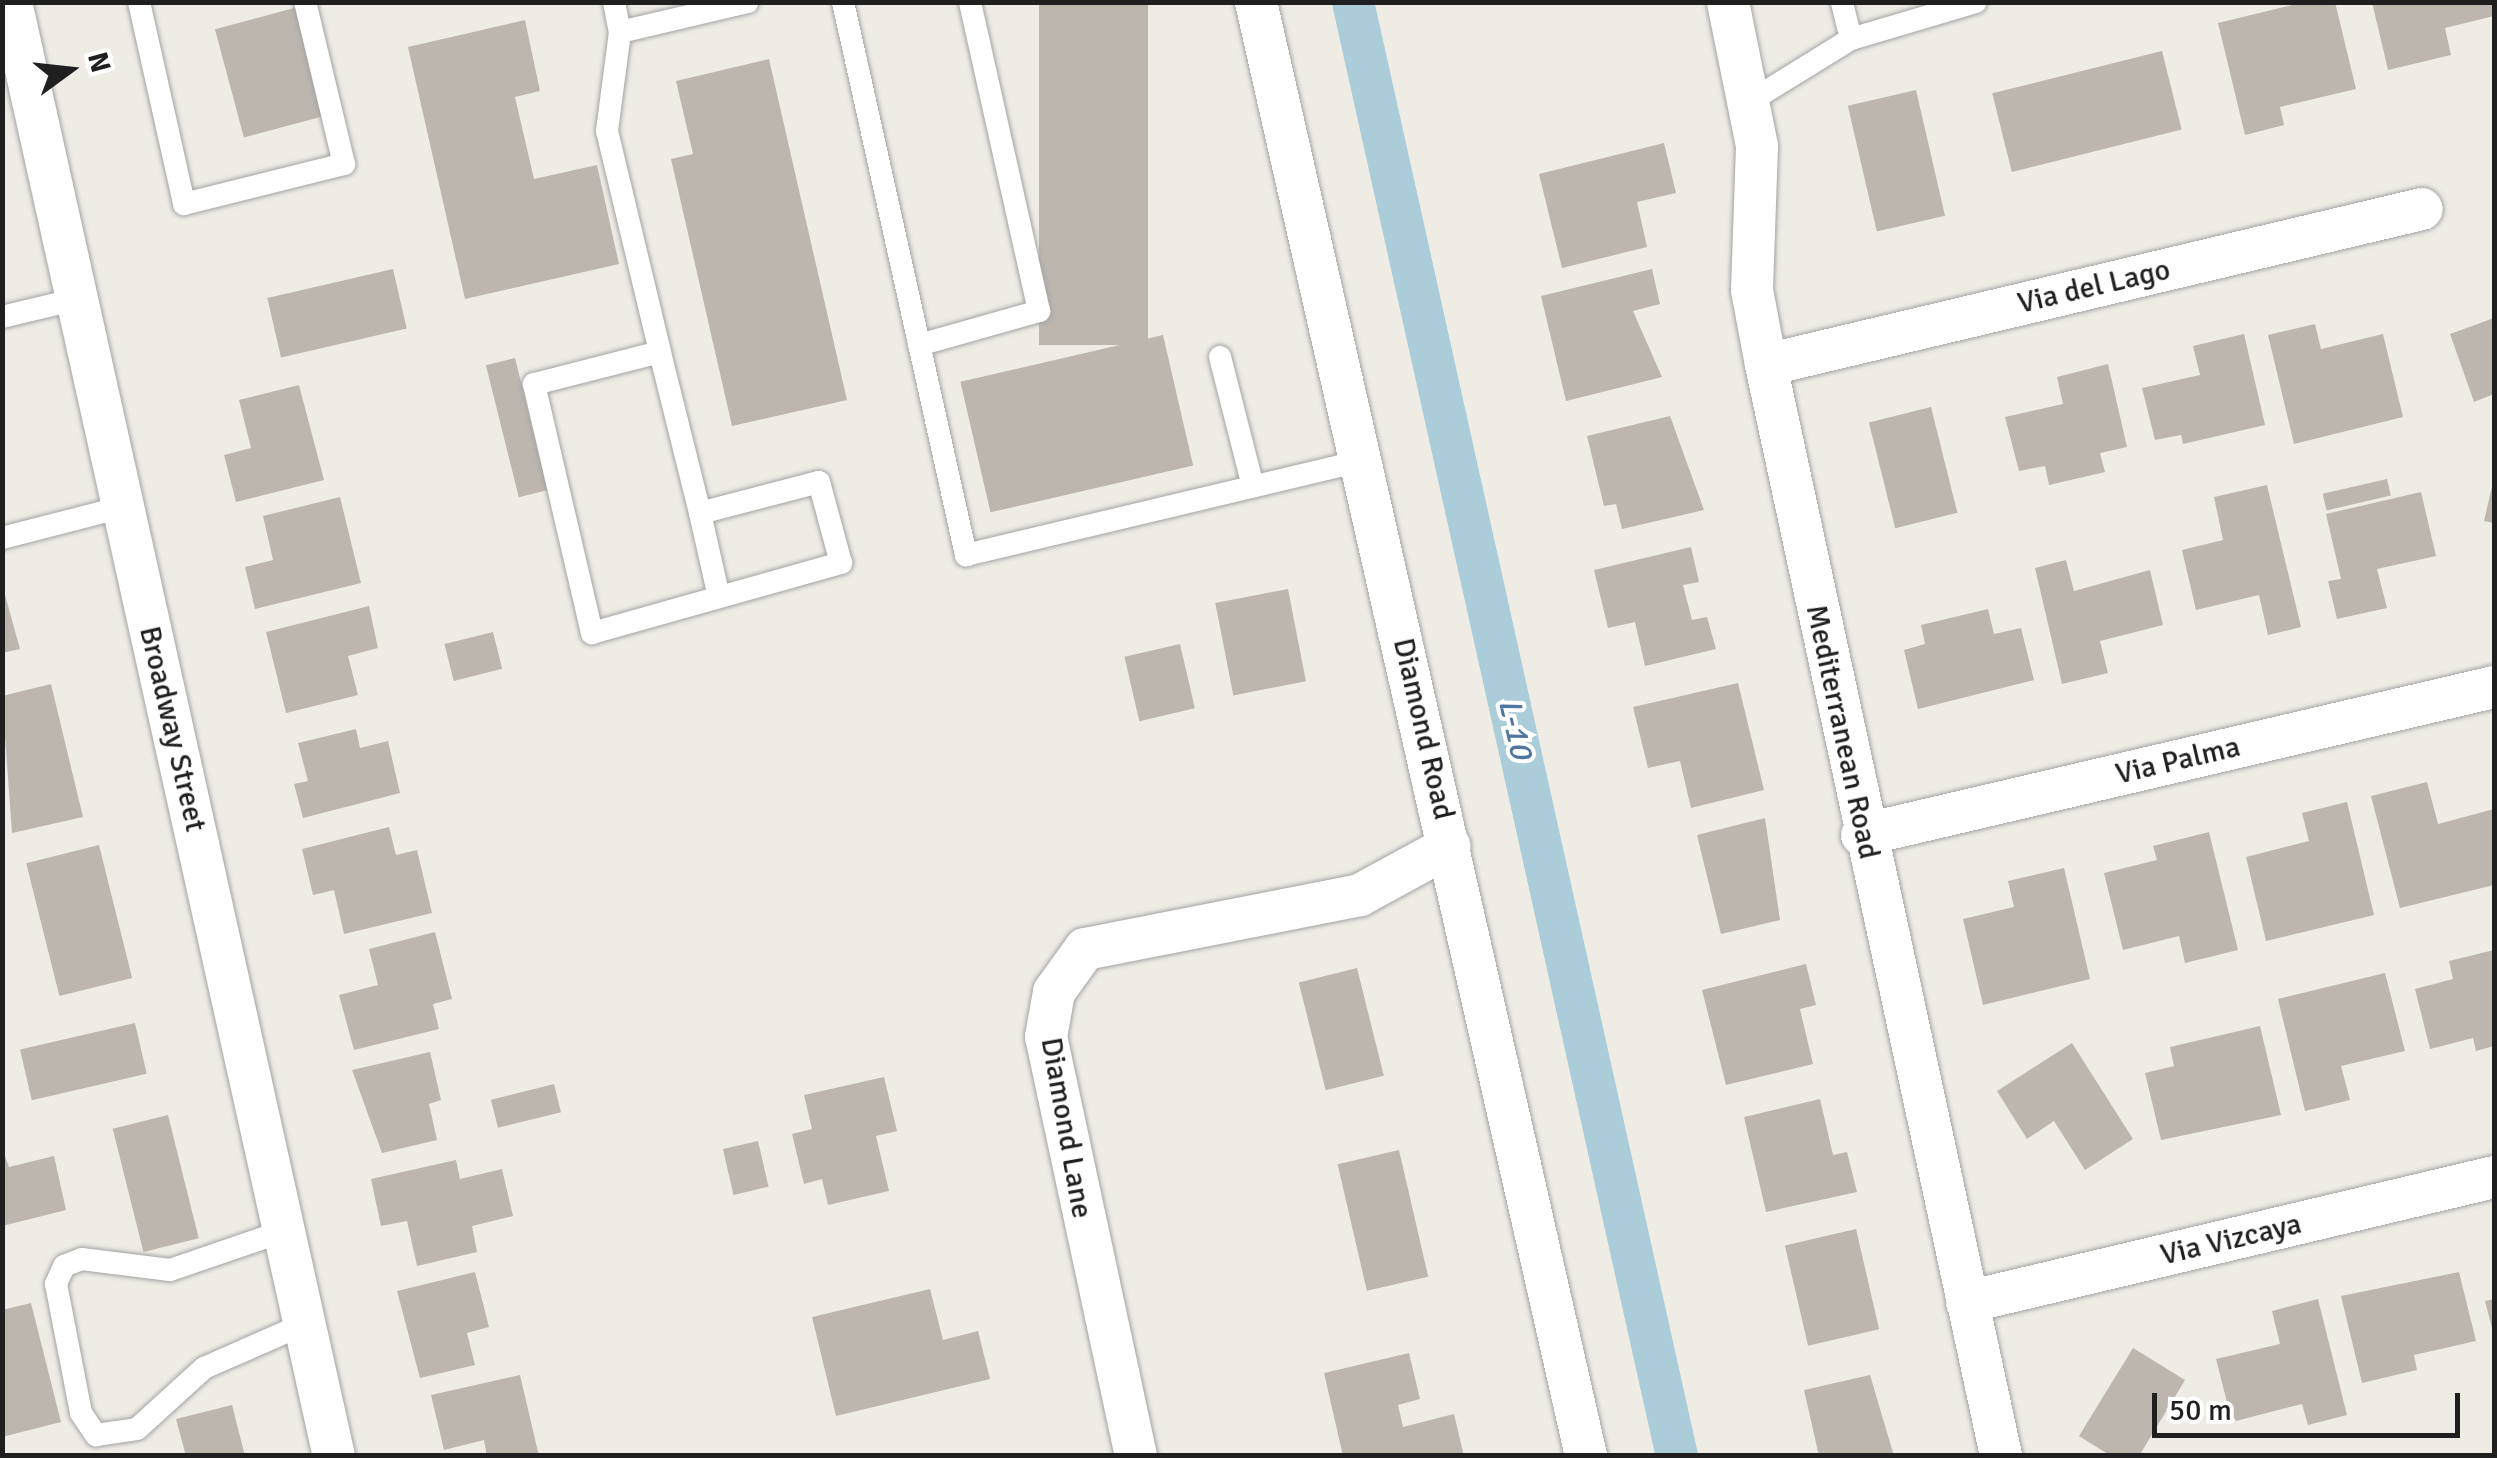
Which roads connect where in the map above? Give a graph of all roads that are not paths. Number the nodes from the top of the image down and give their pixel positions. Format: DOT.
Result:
graph roads {
  1 [pos="11,2"];
  2 [pos="139,2"];
  3 [pos="305,2"];
  4 [pos="614,2"];
  5 [pos="748,2"];
  6 [pos="842,2"];
  7 [pos="970,2"];
  8 [pos="1256,2"];
  9 [pos="1728,2"];
  10 [pos="1842,2"];
  11 [pos="1976,2"];
  12 [pos="620,32"];
  13 [pos="1851,39"];
  14 [pos="1749,102"];
  15 [pos="2422,209"];
  16 [pos="77,299"];
  17 [pos="2,317"];
  18 [pos="919,345"];
  19 [pos="660,352"];
  20 [pos="1220,358"];
  21 [pos="1766,366"];
  22 [pos="1362,460"];
  23 [pos="1254,486"];
  24 [pos="123,507"];
  25 [pos="700,513"];
  26 [pos="2,538"];
  27 [pos="719,597"];
  28 [pos="2494,687"];
  29 [pos="1862,835"];
  30 [pos="1450,846"];
  31 [pos="2494,1177"];
  32 [pos="284,1231"];
  33 [pos="1967,1302"];
  34 [pos="304,1324"];
  35 [pos="334,1456"];
  36 [pos="1136,1456"];
  37 [pos="1586,1456"];
  38 [pos="2001,1456"];
  1 -- 16 [label="street, Broadway Street"];
  2 -- 3 [label="lane"];
  4 -- 12 [label="lane"];
  5 -- 12 [label="lane"];
  6 -- 18 [label="lane"];
  7 -- 18 [label="lane"];
  8 -- 22 [label="street, Diamond Road"];
  9 -- 14 [label="street, Mediterranean Road"];
  10 -- 13 [label="lane"];
  11 -- 13 [label="lane"];
  12 -- 19 [label="lane"];
  13 -- 14 [label="lane"];
  14 -- 21 [label="street, Mediterranean Road"];
  15 -- 21 [label="street, Via del Lago"];
  16 -- 17 [label="lane"];
  16 -- 24 [label="street, Broadway Street"];
  18 -- 23 [label="lane"];
  19 -- 25 [label="lane"];
  19 -- 27 [label="lane"];
  20 -- 23 [label="lane"];
  21 -- 29 [label="street, Mediterranean Road"];
  22 -- 23 [label="lane"];
  22 -- 30 [label="street, Diamond Road"];
  24 -- 26 [label="lane"];
  24 -- 32 [label="street, Broadway Street"];
  25 -- 27 [label="lane"];
  25 -- 27 [label="lane"];
  28 -- 29 [label="street, Via Palma"];
  29 -- 33 [label="street, Mediterranean Road"];
  30 -- 36 [label="street, Diamond Lane"];
  30 -- 37 [label="street, Diamond Road"];
  31 -- 33 [label="street, Via Vizcaya"];
  32 -- 34 [label="street, Broadway Street"];
  32 -- 34 [label="lane"];
  33 -- 38 [label="street, Mediterranean Road"];
  34 -- 35 [label="street, Broadway Street"];
}
